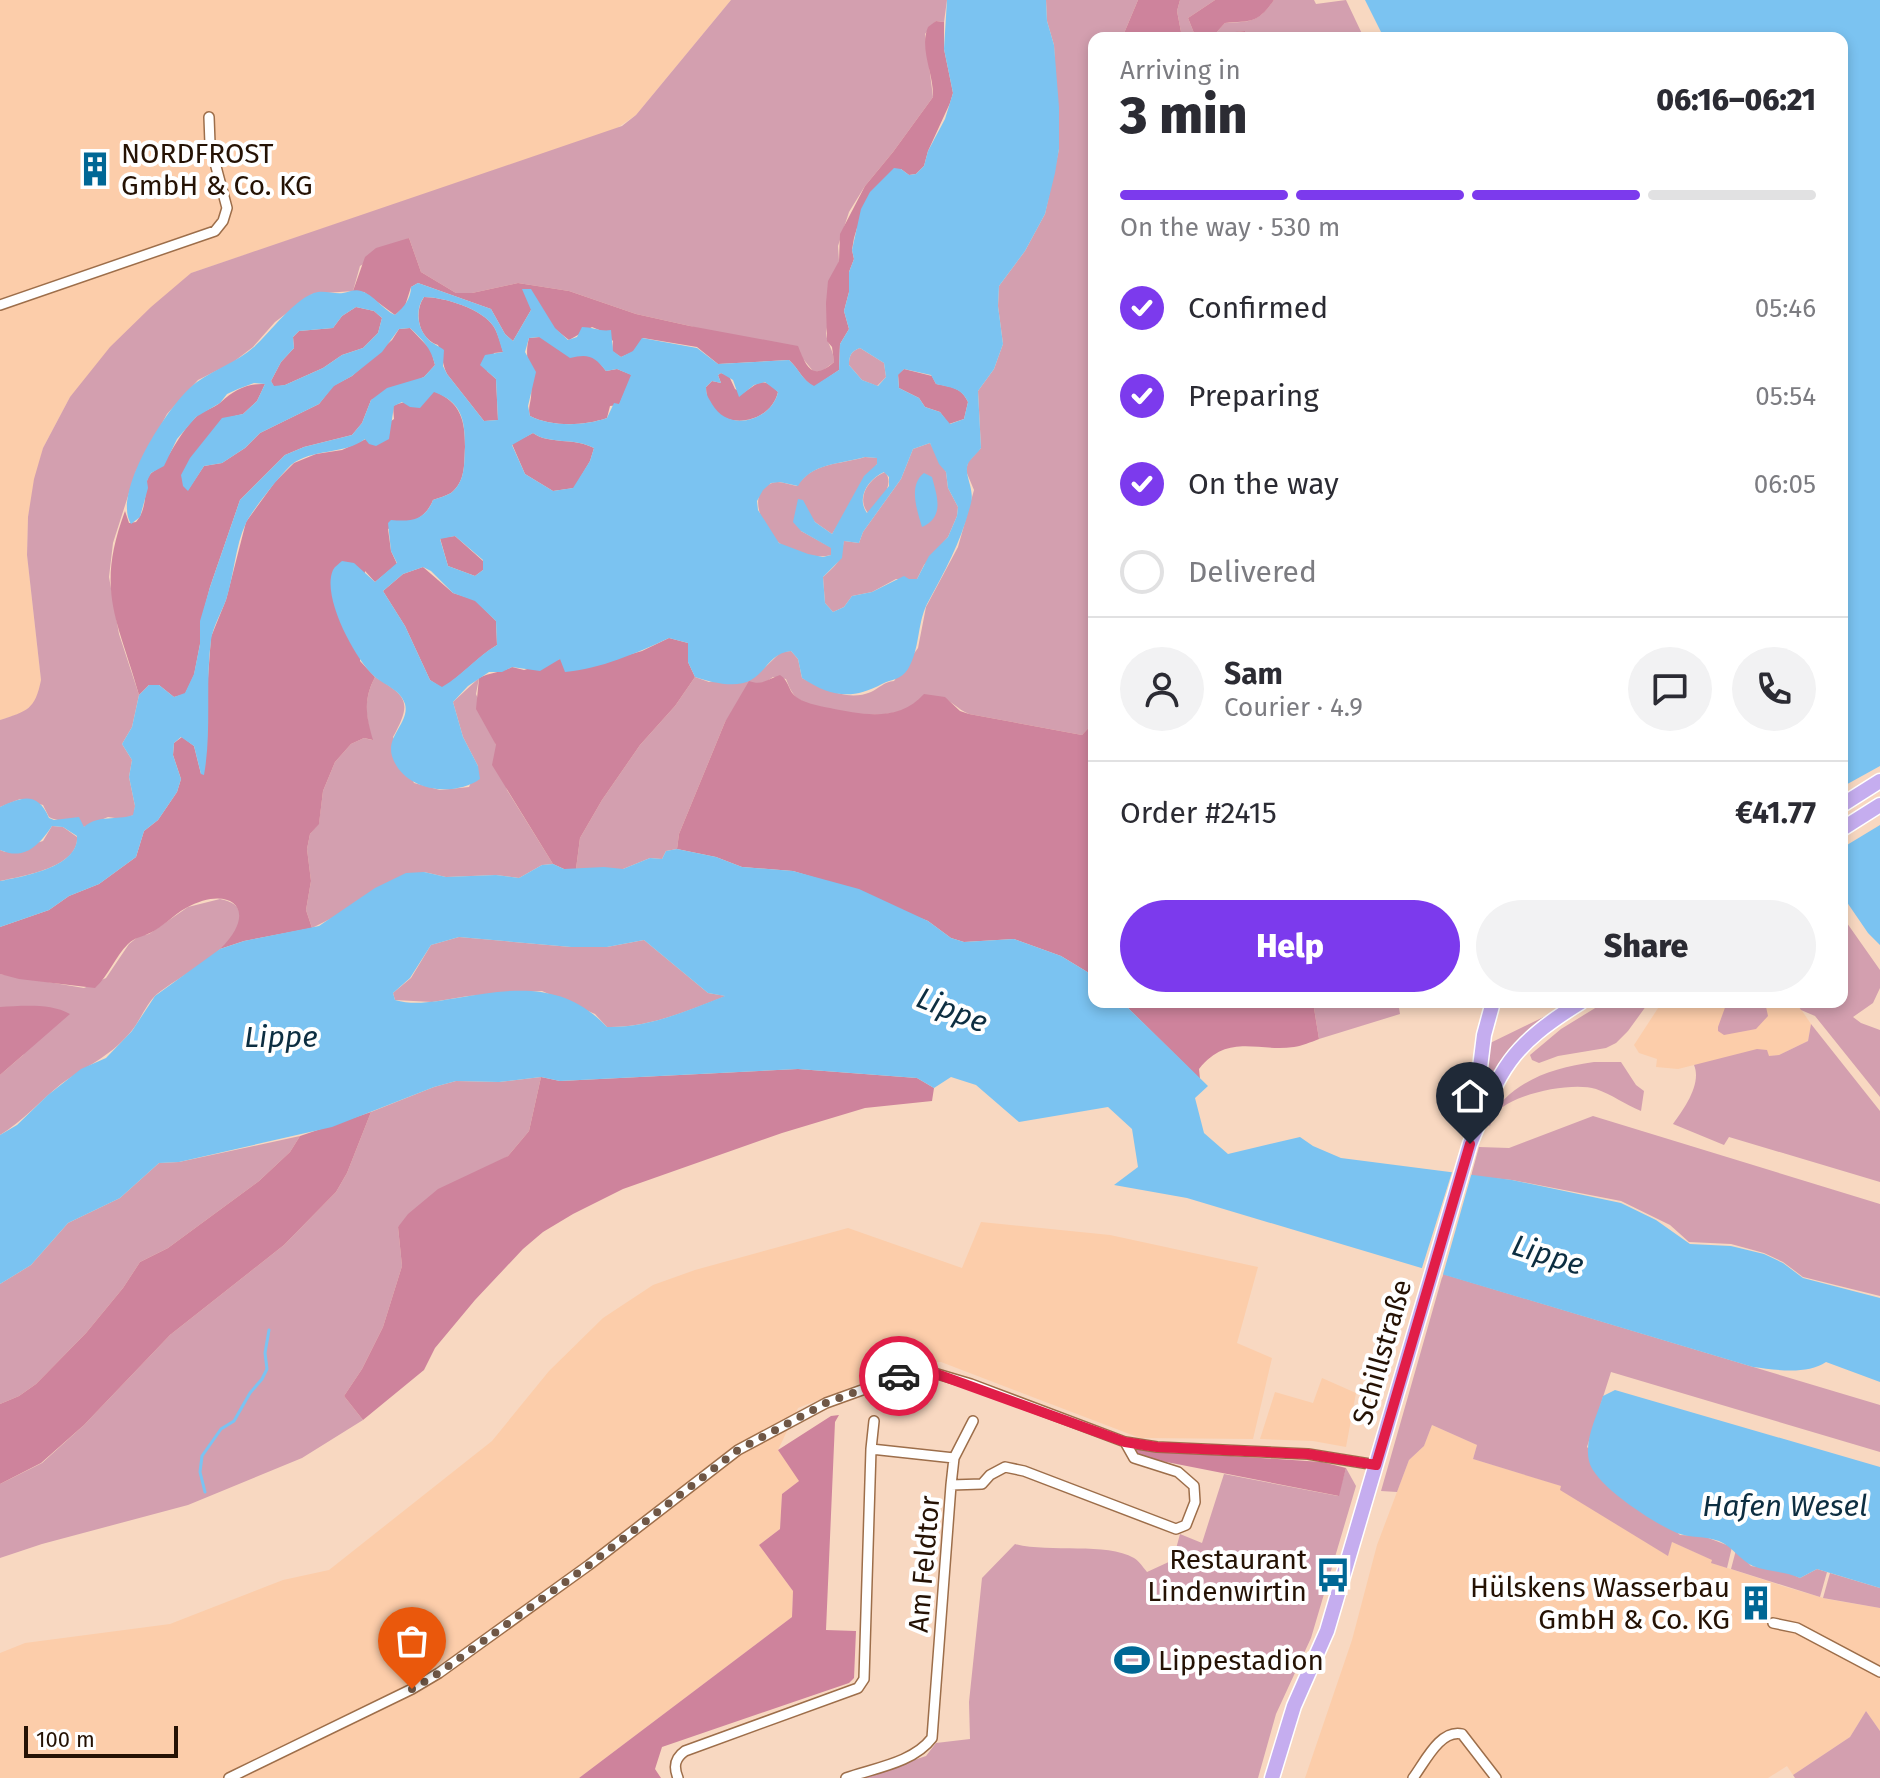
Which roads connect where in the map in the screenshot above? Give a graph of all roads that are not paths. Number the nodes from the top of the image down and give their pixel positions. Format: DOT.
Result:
graph roads {
  1 [pos="209,117"];
  2 [pos="0,305"];
  3 [pos="1880,781"];
  4 [pos="1848,801"];
  5 [pos="1880,805"];
  6 [pos="1848,825"];
  7 [pos="1491,1008"];
  8 [pos="1572,1008"];
  9 [pos="1470,1144"];
  10 [pos="874,1421"];
  11 [pos="973,1421"];
  12 [pos="1125,1442"];
  13 [pos="871,1449"];
  14 [pos="954,1458"];
  15 [pos="1376,1465"];
  16 [pos="951,1485"];
  17 [pos="1773,1623"];
  18 [pos="1880,1672"];
  19 [pos="1280,1754"];
  20 [pos="229,1778"];
  21 [pos="678,1778"];
  22 [pos="846,1778"];
  23 [pos="1272,1778"];
  24 [pos="1282,1778"];
  25 [pos="1413,1778"];
  26 [pos="1496,1778"];
  1 -- 2 [label="street"];
  3 -- 4 [label="main road"];
  5 -- 6 [label="main road"];
  7 -- 9 [label="main road"];
  8 -- 9 [label="main road"];
  9 -- 15 [label="main road, Schillstraße"];
  10 -- 13 [label="street"];
  11 -- 14 [label="street"];
  12 -- 15 [label="street"];
  12 -- 16 [label="street, Am Feldtor"];
  12 -- 20 [label="street"];
  13 -- 14 [label="street"];
  13 -- 21 [label="street"];
  14 -- 16 [label="street"];
  15 -- 19 [label="main road, Schillstraße"];
  16 -- 22 [label="street, Am Feldtor"];
  17 -- 18 [label="street"];
  19 -- 23 [label="main road, Schillstraße"];
  19 -- 24 [label="main road, Schillstraße"];
  25 -- 26 [label="street"];
}
